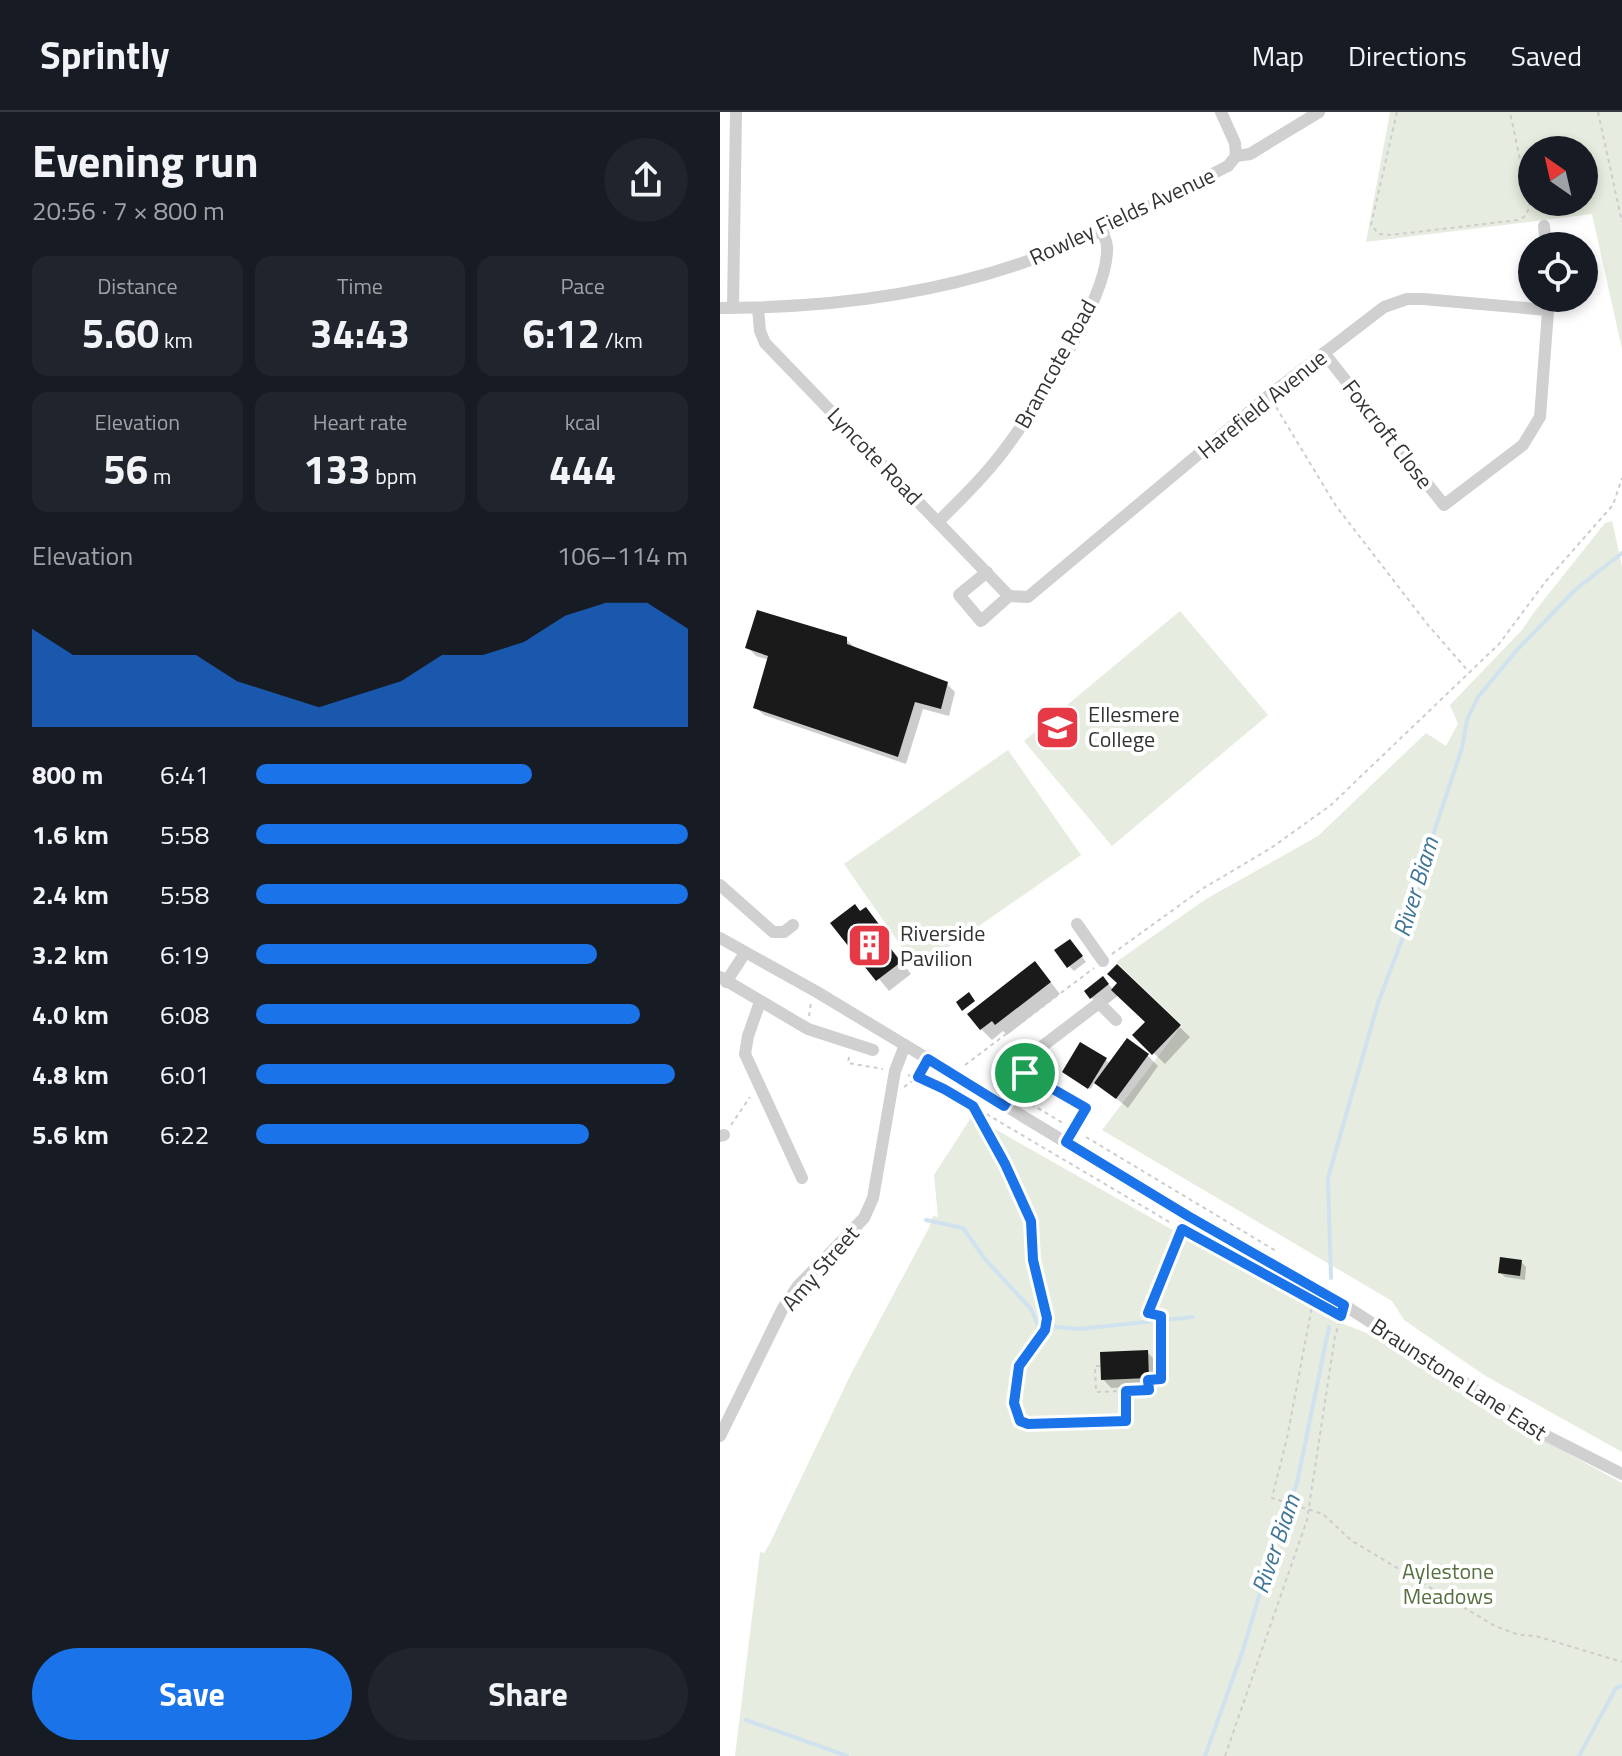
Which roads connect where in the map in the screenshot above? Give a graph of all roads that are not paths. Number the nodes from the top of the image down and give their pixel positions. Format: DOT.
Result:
graph roads {
  1 [pos="736,112"];
  2 [pos="1221,112"];
  3 [pos="1319,112"];
  4 [pos="1236,156"];
  5 [pos="1544,226"];
  6 [pos="1101,230"];
  7 [pos="1545,232"];
  8 [pos="1518,303"];
  9 [pos="727,308"];
  10 [pos="758,308"];
  11 [pos="1548,312"];
  12 [pos="1324,353"];
  13 [pos="939,521"];
  14 [pos="987,572"];
  15 [pos="1009,596"];
  16 [pos="720,885"];
  17 [pos="1077,924"];
  18 [pos="793,925"];
  19 [pos="720,938"];
  20 [pos="745,953"];
  21 [pos="1103,961"];
  22 [pos="723,980"];
  23 [pos="760,1002"];
  24 [pos="1116,1020"];
  25 [pos="905,1045"];
  26 [pos="873,1050"];
  27 [pos="1025,1073"];
  28 [pos="1004,1106"];
  29 [pos="1066,1142"];
  30 [pos="802,1178"];
  31 [pos="1188,1216"];
  32 [pos="1155,1294"];
  33 [pos="720,1436"];
  34 [pos="1622,1474"];
  1 -- 9 [label="street"];
  2 -- 4 [label="street"];
  3 -- 4 [label="street, Rowley Fields Avenue"];
  4 -- 6 [label="street, Rowley Fields Avenue"];
  5 -- 7 [label="street"];
  6 -- 10 [label="street, Rowley Fields Avenue"];
  6 -- 13 [label="street, Bramcote Road"];
  8 -- 12 [label="street, Harefield Avenue"];
  9 -- 10 [label="street, Rowley Fields Avenue"];
  10 -- 13 [label="street, Lyncote Road"];
  11 -- 12 [label="street, Foxcroft Close"];
  12 -- 15 [label="street, Harefield Avenue"];
  13 -- 14 [label="street, Lyncote Road"];
  14 -- 15 [label="street, Lyncote Road"];
  14 -- 15 [label="street, Harefield Avenue"];
  16 -- 18 [label="street"];
  17 -- 21 [label="street"];
  19 -- 20 [label="street, Braunstone Lane East"];
  20 -- 22 [label="street"];
  20 -- 25 [label="street, Braunstone Lane East"];
  22 -- 23 [label="street"];
  23 -- 26 [label="street"];
  23 -- 30 [label="street"];
  24 -- 27 [label="street"];
  25 -- 28 [label="street, Braunstone Lane East"];
  25 -- 33 [label="street, Amy Street"];
  27 -- 28 [label="street"];
  27 -- 29 [label="street"];
  28 -- 29 [label="street, Braunstone Lane East"];
  29 -- 31 [label="street, Braunstone Lane East"];
  31 -- 32 [label="street"];
  31 -- 34 [label="street, Braunstone Lane East"];
}
